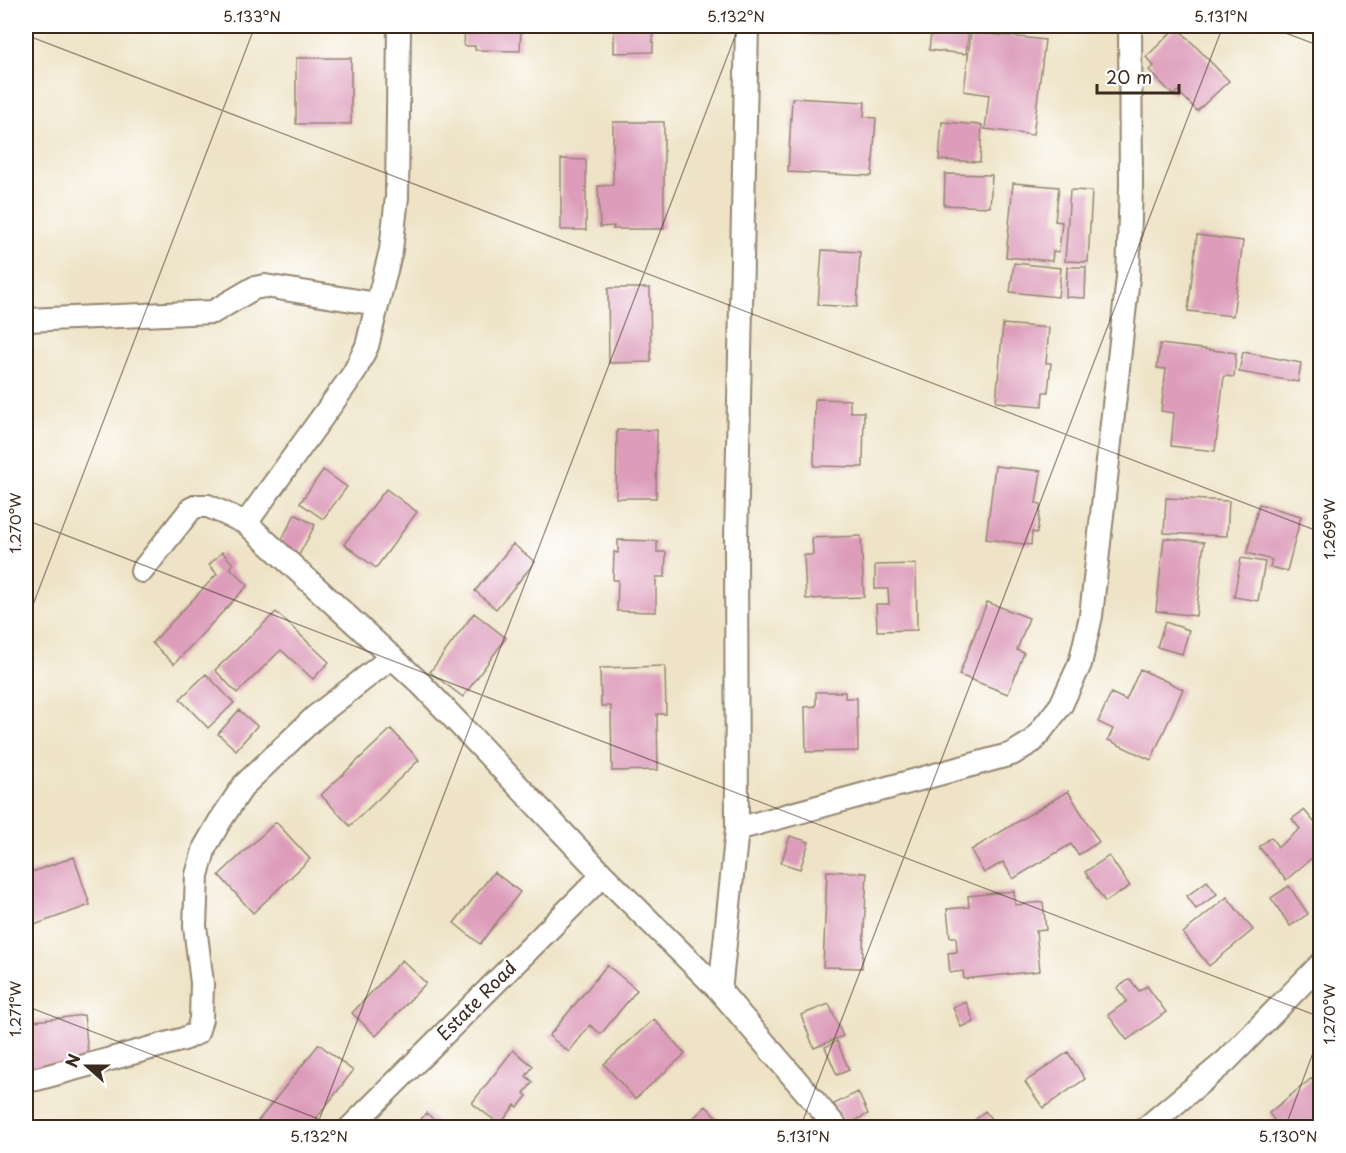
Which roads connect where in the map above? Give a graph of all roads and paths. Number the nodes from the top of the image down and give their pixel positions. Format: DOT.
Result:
graph roads {
  1 [pos="399,26"];
  2 [pos="747,26"];
  3 [pos="1130,26"];
  4 [pos="377,304"];
  5 [pos="26,320"];
  6 [pos="246,523"];
  7 [pos="142,571"];
  8 [pos="392,657"];
  9 [pos="737,829"];
  10 [pos="603,875"];
  11 [pos="1320,965"];
  12 [pos="720,991"];
  13 [pos="26,1080"];
  14 [pos="350,1128"];
  15 [pos="837,1128"];
  16 [pos="1146,1128"];
  1 -- 4 [label="street"];
  2 -- 9 [label="street"];
  3 -- 9 [label="street"];
  4 -- 5 [label="street"];
  4 -- 6 [label="street"];
  6 -- 7 [label="street"];
  6 -- 8 [label="street"];
  8 -- 10 [label="street"];
  8 -- 13 [label="street"];
  9 -- 12 [label="street"];
  10 -- 12 [label="street"];
  10 -- 14 [label="street, Estate Road"];
  11 -- 16 [label="street"];
  12 -- 15 [label="street"];
}
